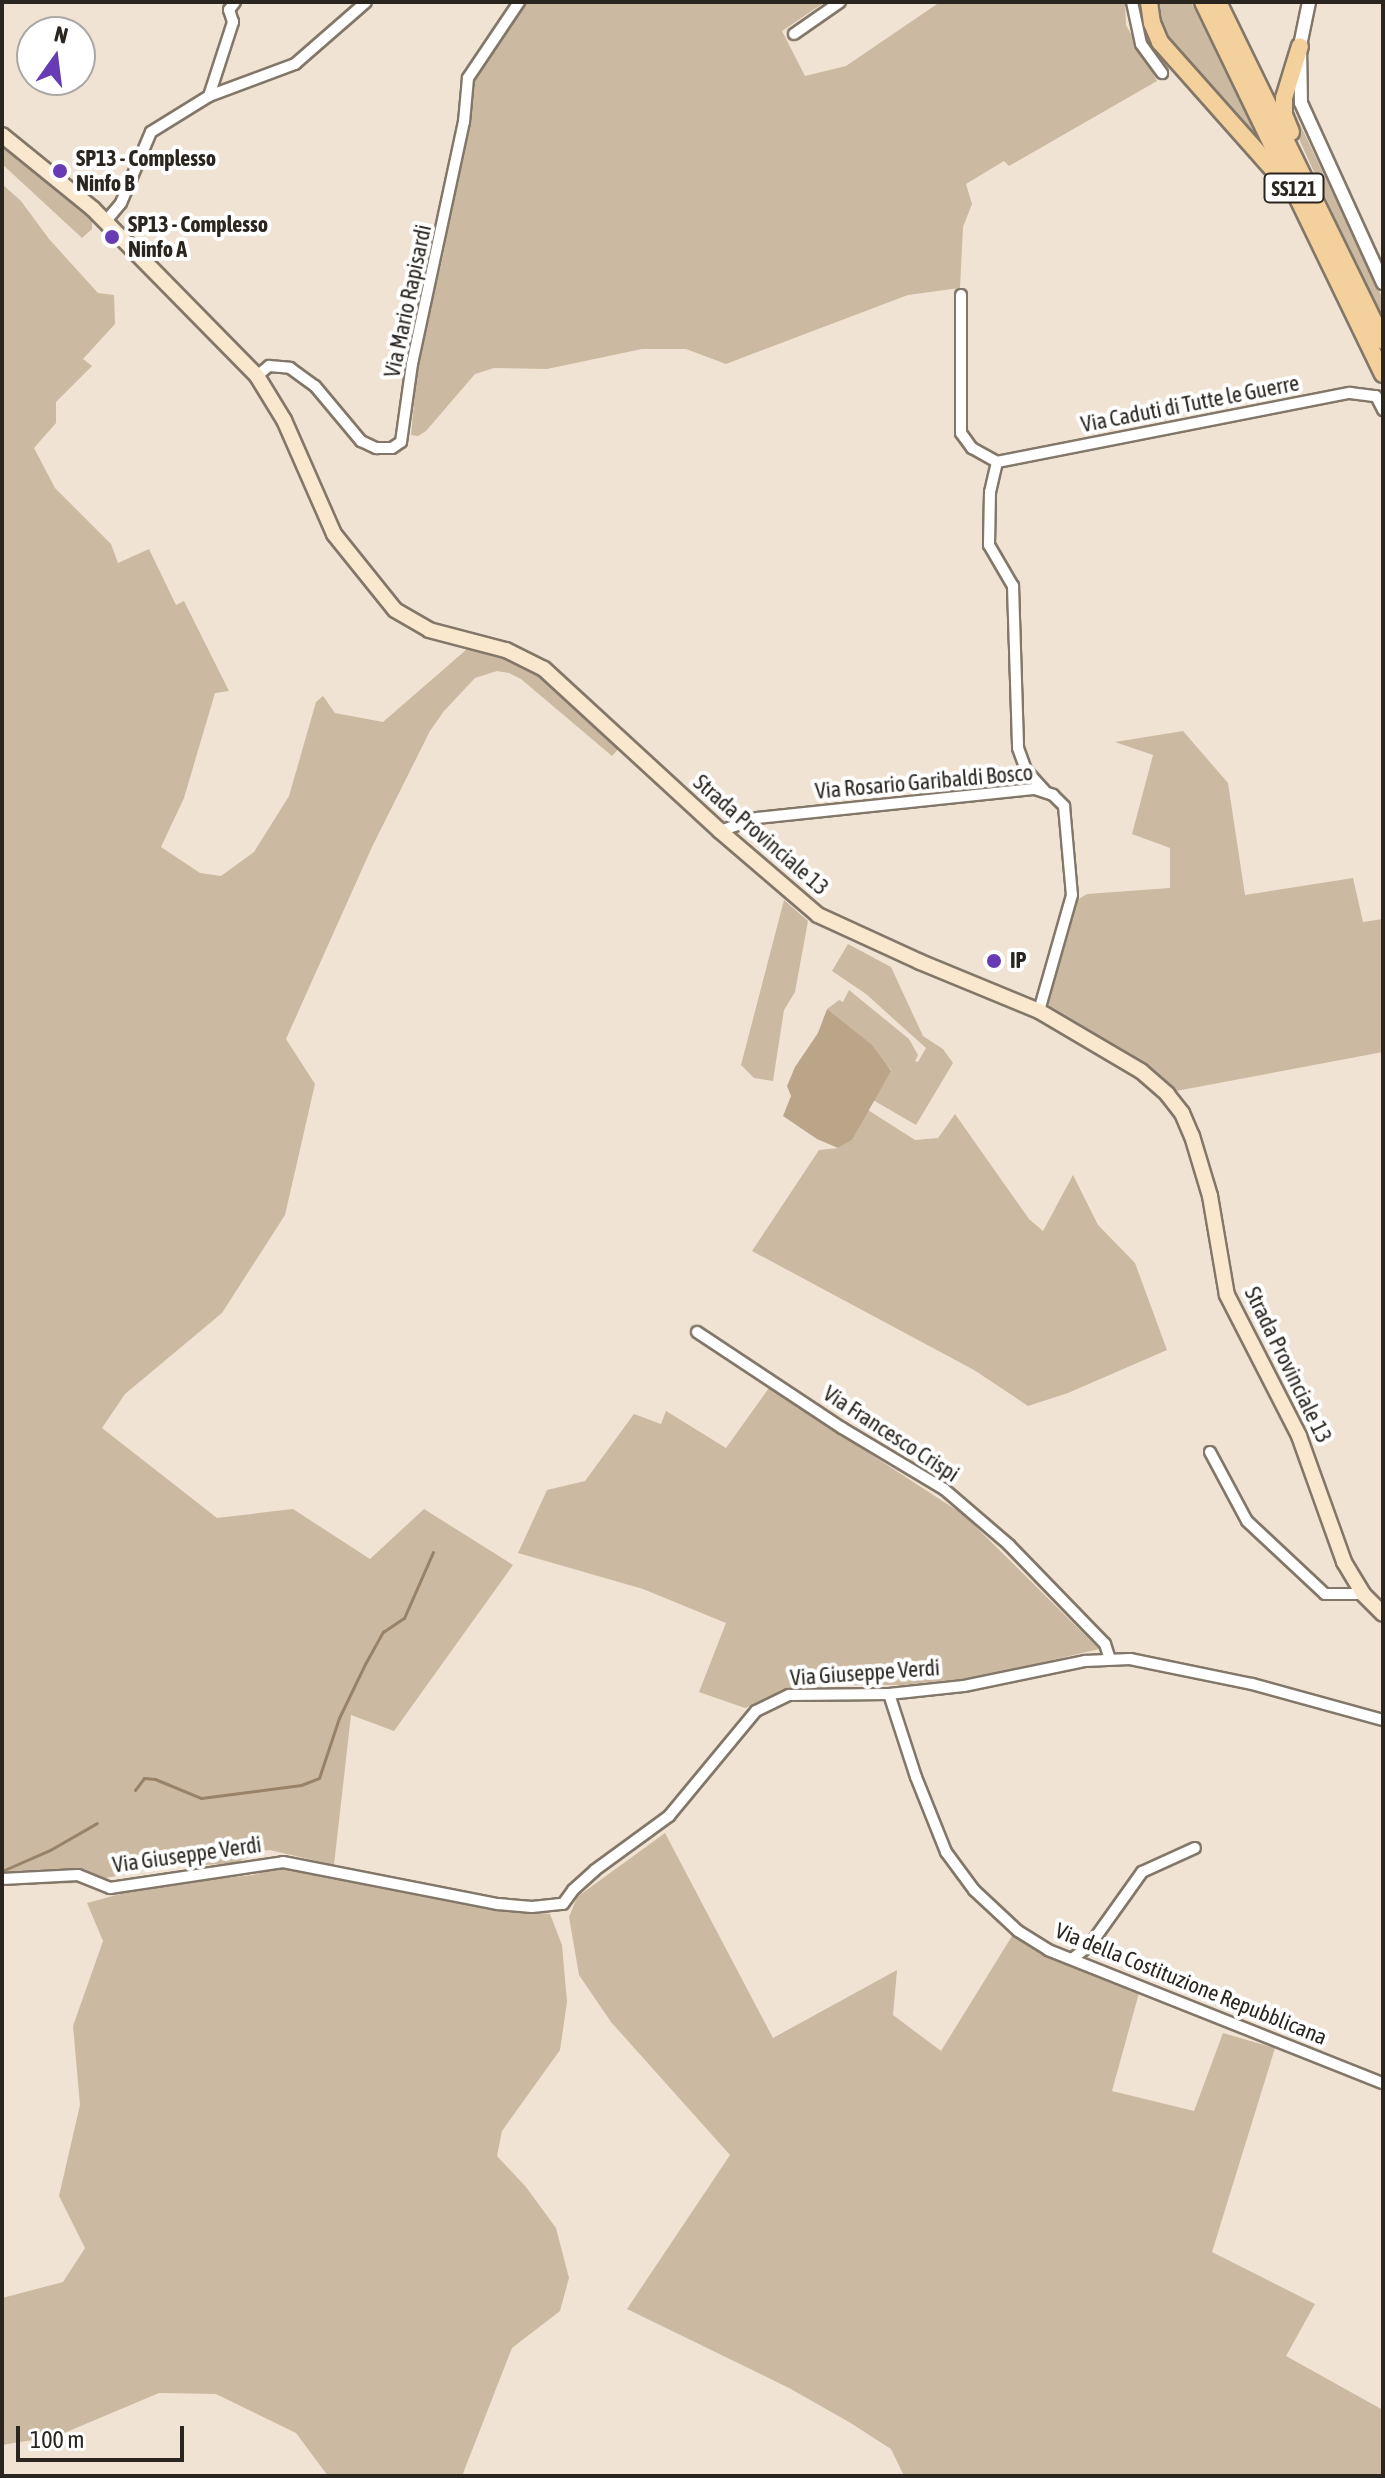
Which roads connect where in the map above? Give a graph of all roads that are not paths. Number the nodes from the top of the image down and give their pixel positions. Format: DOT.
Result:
graph roads {
  1 [pos="235,2"];
  2 [pos="366,2"];
  3 [pos="519,2"];
  4 [pos="840,2"];
  5 [pos="1132,2"];
  6 [pos="1149,2"];
  7 [pos="1203,2"];
  8 [pos="1218,2"];
  9 [pos="1309,2"];
  10 [pos="794,34"];
  11 [pos="1300,46"];
  12 [pos="1162,73"];
  13 [pos="209,96"];
  14 [pos="2,135"];
  15 [pos="1297,165"];
  16 [pos="106,221"];
  17 [pos="1320,242"];
  18 [pos="1383,283"];
  19 [pos="961,295"];
  20 [pos="1383,341"];
  21 [pos="1383,374"];
  22 [pos="257,376"];
  23 [pos="1383,410"];
  24 [pos="997,462"];
  25 [pos="1045,791"];
  26 [pos="720,831"];
  27 [pos="1039,1011"];
  28 [pos="697,1332"];
  29 [pos="1210,1452"];
  30 [pos="1363,1594"];
  31 [pos="1383,1614"];
  32 [pos="1110,1659"];
  33 [pos="889,1694"];
  34 [pos="1383,1720"];
  35 [pos="1195,1848"];
  36 [pos="2,1879"];
  37 [pos="1072,1959"];
  38 [pos="1383,2083"];
  1 -- 13 [label="street"];
  2 -- 13 [label="street"];
  3 -- 22 [label="street, Via Mario Rapisardi"];
  4 -- 10 [label="street"];
  5 -- 12 [label="street"];
  6 -- 17 [label="main road"];
  7 -- 17 [label="main road, SS121"];
  8 -- 15 [label="main road, SS121"];
  9 -- 11 [label="street"];
  11 -- 15 [label="main road"];
  11 -- 18 [label="street"];
  13 -- 16 [label="street"];
  14 -- 16 [label="main road, Strada Provinciale 13"];
  15 -- 20 [label="main road, SS121"];
  16 -- 22 [label="main road, Strada Provinciale 13"];
  17 -- 21 [label="main road, SS121"];
  19 -- 24 [label="street"];
  22 -- 26 [label="main road, Strada Provinciale 13"];
  23 -- 24 [label="street, Via Caduti di Tutte le Guerre"];
  24 -- 25 [label="street"];
  25 -- 26 [label="street, Via Rosario Garibaldi Bosco"];
  25 -- 27 [label="street, Via Rosario Garibaldi Bosco"];
  26 -- 27 [label="main road, Strada Provinciale 13"];
  27 -- 30 [label="main road, Strada Provinciale 13"];
  28 -- 32 [label="street, Via Francesco Crispi"];
  29 -- 30 [label="street"];
  30 -- 31 [label="main road, Strada Provinciale 13"];
  32 -- 33 [label="street, Via Giuseppe Verdi"];
  32 -- 34 [label="street, Via Giuseppe Verdi"];
  33 -- 36 [label="street, Via Giuseppe Verdi"];
  33 -- 37 [label="street, Via della Costituzione Repubblicana"];
  35 -- 37 [label="street"];
  37 -- 38 [label="street, Via della Costituzione Repubblicana"];
}
